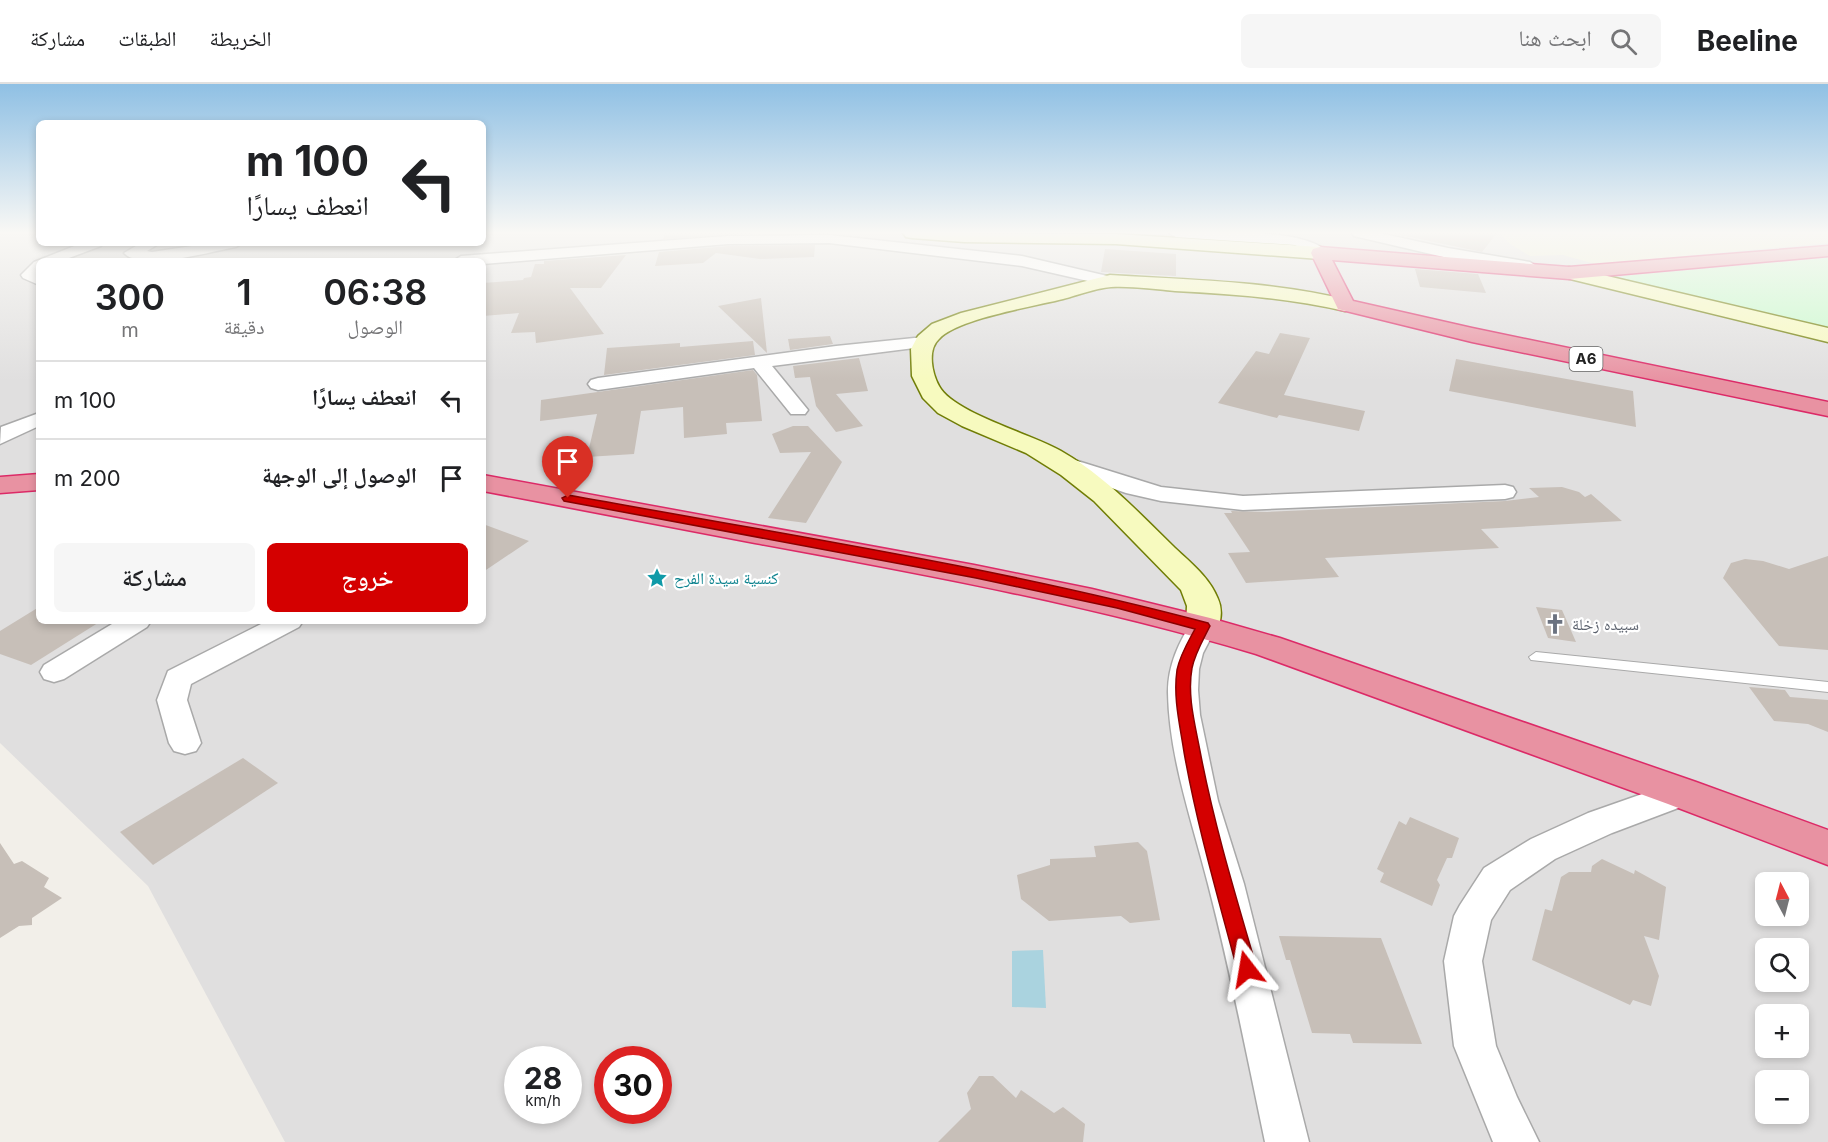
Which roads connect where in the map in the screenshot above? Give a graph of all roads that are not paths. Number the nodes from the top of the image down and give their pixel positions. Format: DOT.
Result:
graph roads {
  1 [pos="1105,282"];
  2 [pos="1247,282"];
  3 [pos="1334,282"];
  4 [pos="1608,282"];
  5 [pos="1345,305"];
  6 [pos="1828,335"];
  7 [pos="924,342"];
  8 [pos="759,362"];
  9 [pos="598,384"];
  10 [pos="798,410"];
  11 [pos="1828,410"];
  12 [pos="36,420"];
  13 [pos="0,438"];
  14 [pos="1068,465"];
  15 [pos="36,482"];
  16 [pos="486,484"];
  17 [pos="0,486"];
  18 [pos="1505,492"];
  19 [pos="132,624"];
  20 [pos="283,624"];
  21 [pos="1203,626"];
  22 [pos="1536,657"];
  23 [pos="54,672"];
  24 [pos="1828,687"];
  25 [pos="185,743"];
  26 [pos="1682,793"];
  27 [pos="1828,848"];
  28 [pos="1287,1142"];
  29 [pos="1517,1142"];
  1 -- 7 [label="street"];
  2 -- 5 [label="street"];
  3 -- 5 [label="highway"];
  4 -- 6 [label="street"];
  5 -- 11 [label="highway, A6"];
  7 -- 8 [label="street"];
  7 -- 14 [label="street"];
  8 -- 9 [label="street"];
  8 -- 10 [label="street"];
  12 -- 13 [label="street"];
  14 -- 18 [label="street"];
  14 -- 21 [label="street"];
  15 -- 17 [label="highway"];
  16 -- 21 [label="highway"];
  19 -- 23 [label="street"];
  20 -- 25 [label="street"];
  21 -- 26 [label="highway"];
  21 -- 28 [label="street"];
  22 -- 24 [label="lane"];
  26 -- 27 [label="highway"];
  26 -- 29 [label="street"];
}
